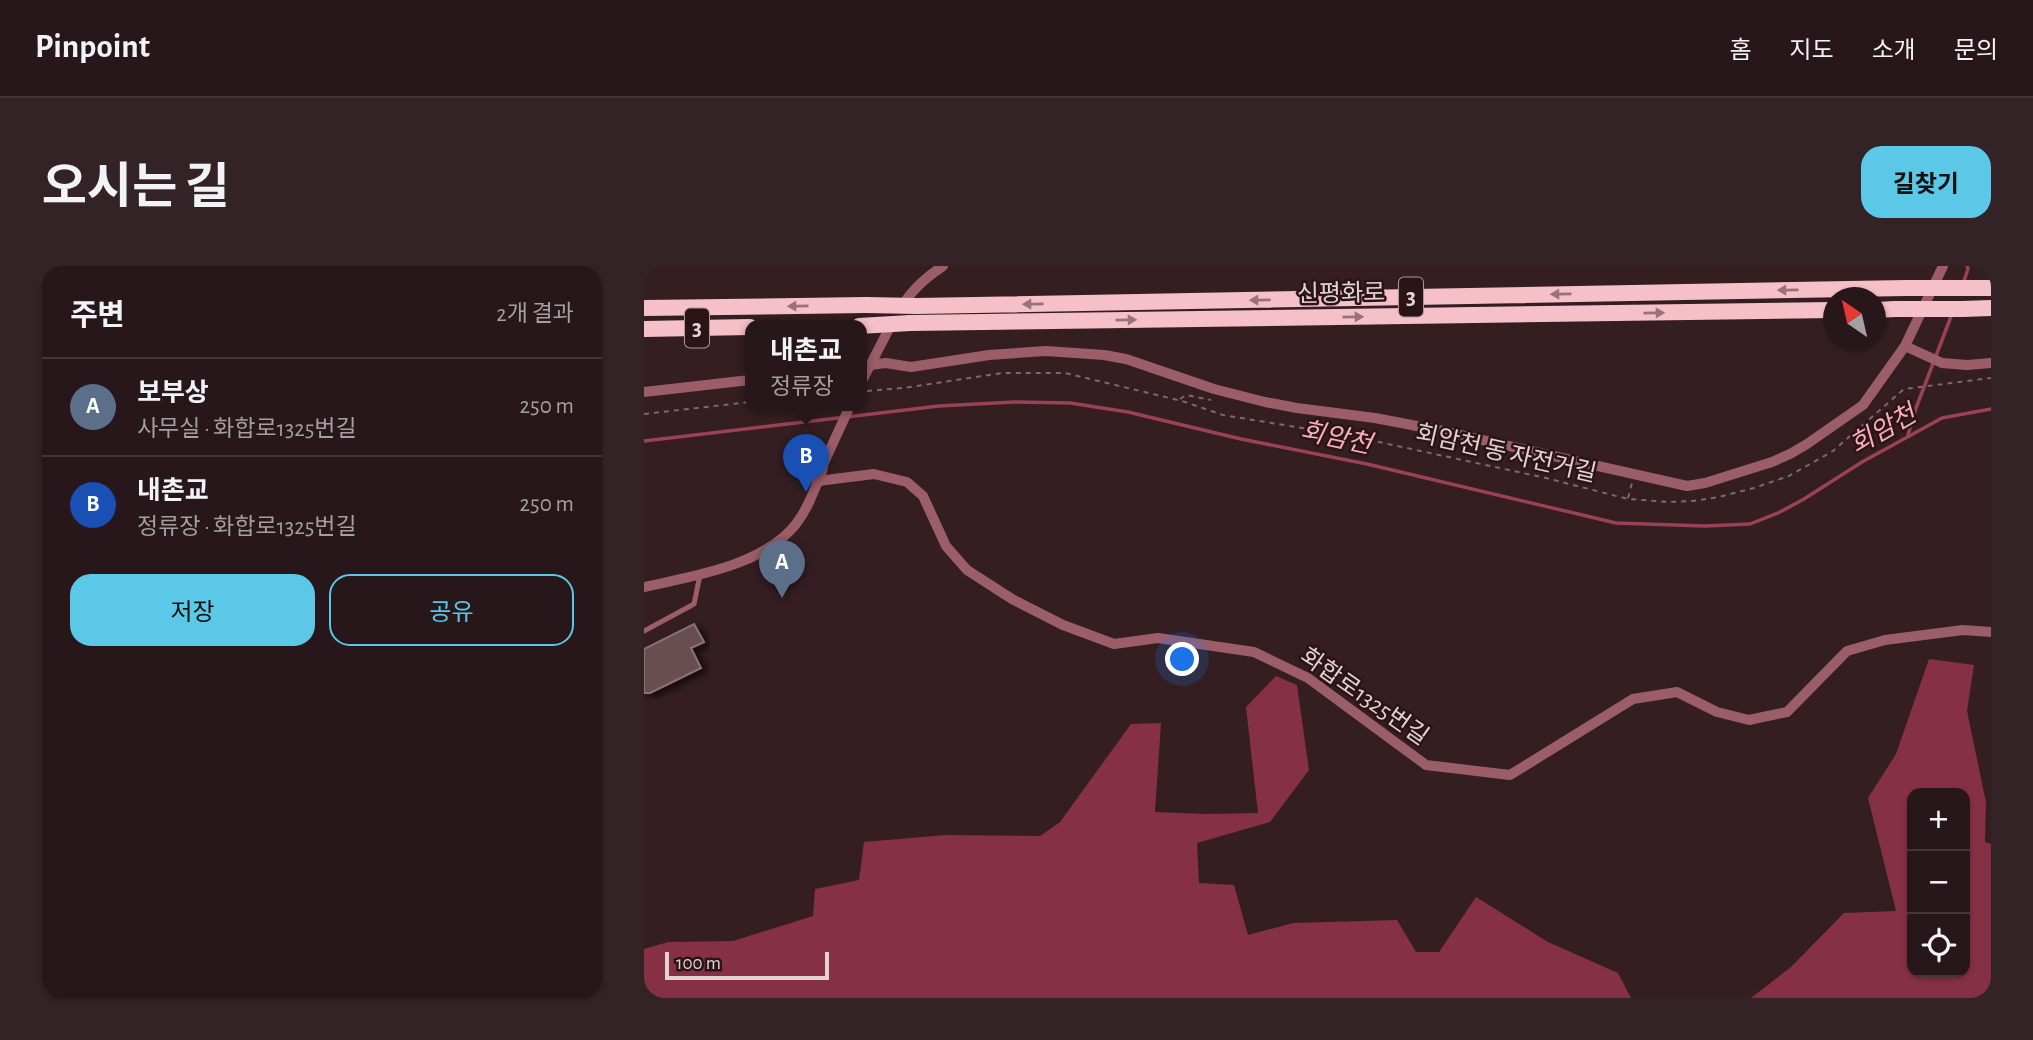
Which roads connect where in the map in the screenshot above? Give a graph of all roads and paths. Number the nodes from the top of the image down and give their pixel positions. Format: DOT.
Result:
graph roads {
  1 [pos="943,266"];
  2 [pos="1943,266"];
  3 [pos="1991,288"];
  4 [pos="644,308"];
  5 [pos="1991,308"];
  6 [pos="1886,309"];
  7 [pos="1823,310"];
  8 [pos="867,326"];
  9 [pos="745,327"];
  10 [pos="644,329"];
  11 [pos="1909,348"];
  12 [pos="1991,363"];
  13 [pos="867,368"];
  14 [pos="867,370"];
  15 [pos="1991,378"];
  16 [pos="745,381"];
  17 [pos="867,391"];
  18 [pos="644,392"];
  19 [pos="745,403"];
  20 [pos="848,411"];
  21 [pos="644,414"];
  22 [pos="822,467"];
  23 [pos="1634,475"];
  24 [pos="818,481"];
  25 [pos="1628,499"];
  26 [pos="700,575"];
  27 [pos="644,587"];
  28 [pos="644,631"];
  29 [pos="1991,632"];
  1 -- 13 [label="street"];
  2 -- 11 [label="street"];
  3 -- 4 [label="highway, 신평화로 / 3, one-way, bridge"];
  5 -- 6 [label="highway, bridge"];
  8 -- 7 [label="highway, 신평화로 / 3, one-way, bridge"];
  9 -- 10 [label="highway, 3"];
  11 -- 12 [label="street"];
  11 -- 23 [label="street"];
  14 -- 23 [label="street"];
  15 -- 25 [label="path, 회암천 동 자전거길"];
  16 -- 18 [label="street"];
  17 -- 25 [label="path, 회암천 동 자전거길"];
  19 -- 21 [label="path"];
  20 -- 22 [label="street"];
  22 -- 24 [label="street"];
  23 -- 25 [label="path"];
  24 -- 26 [label="street"];
  24 -- 29 [label="street, 화합로1325번길"];
  26 -- 27 [label="street"];
  26 -- 28 [label="lane"];
}
